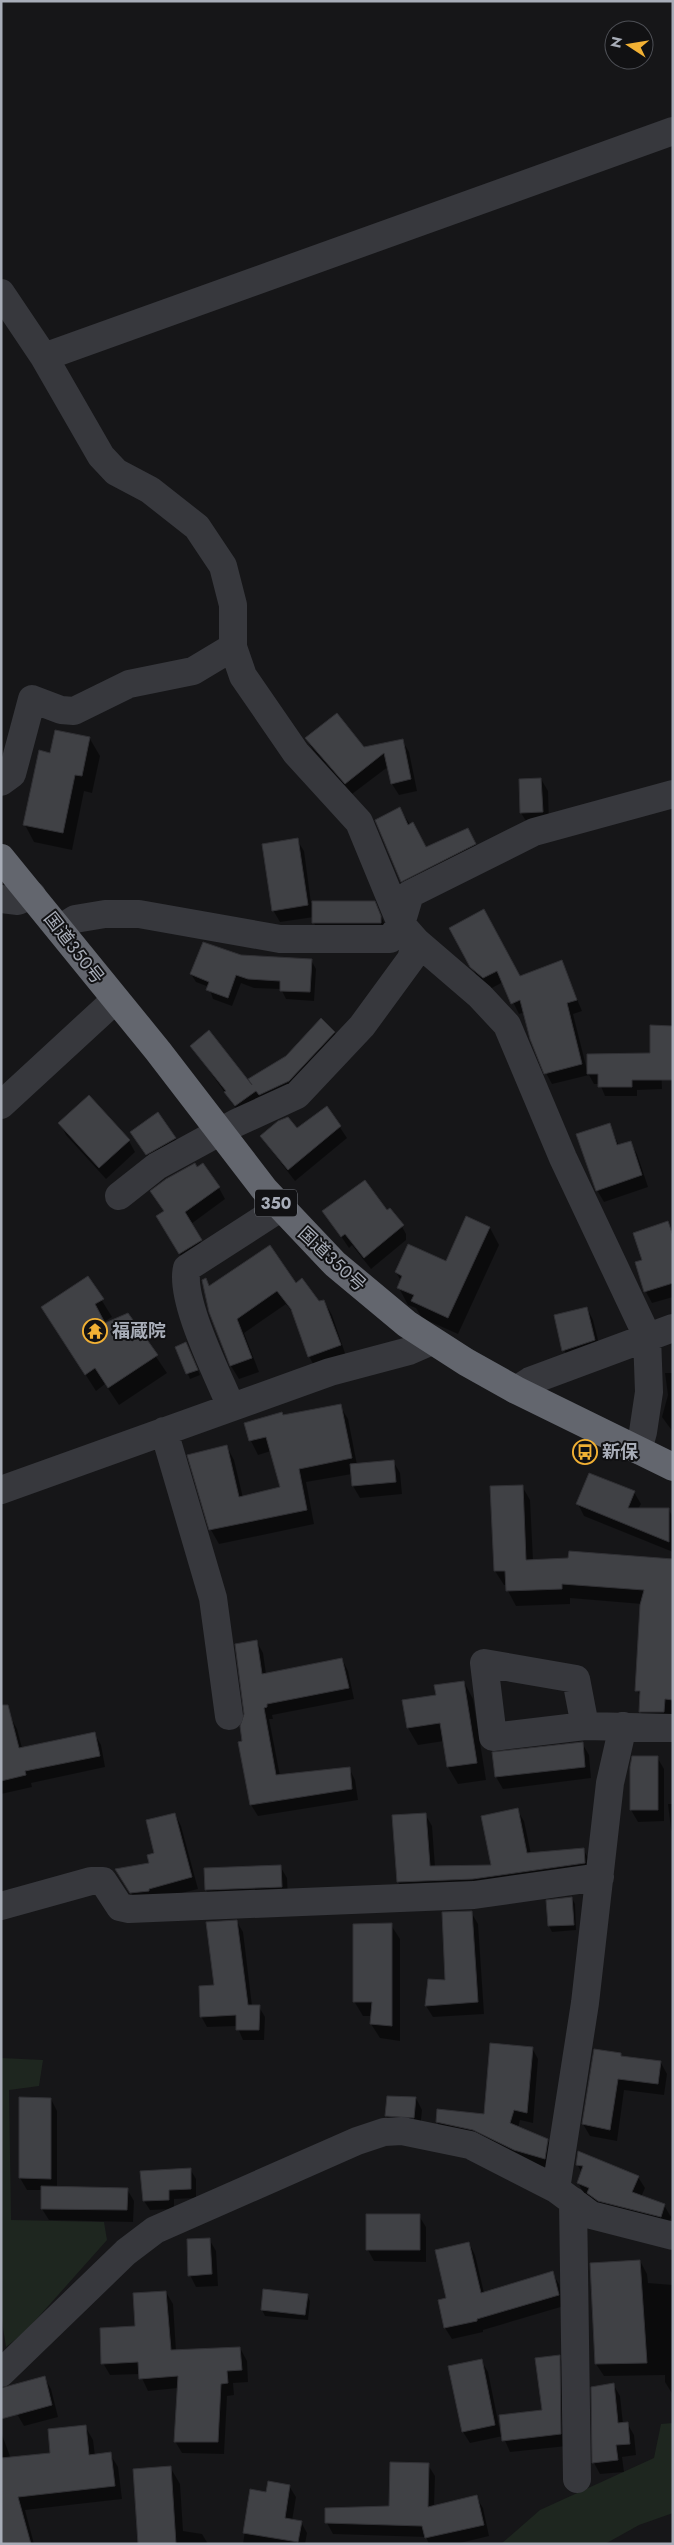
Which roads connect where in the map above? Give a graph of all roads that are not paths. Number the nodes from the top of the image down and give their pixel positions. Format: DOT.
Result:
graph roads {
  1 [pos="673,131"];
  2 [pos="1,293"];
  3 [pos="44,357"];
  4 [pos="233,647"];
  5 [pos="1,782"];
  6 [pos="673,794"];
  7 [pos="1,858"];
  8 [pos="32,896"];
  9 [pos="1,899"];
  10 [pos="58,929"];
  11 [pos="408,932"];
  12 [pos="115,1000"];
  13 [pos="1,1105"];
  14 [pos="220,1132"];
  15 [pos="120,1196"];
  16 [pos="280,1208"];
  17 [pos="673,1328"];
  18 [pos="647,1336"];
  19 [pos="432,1341"];
  20 [pos="516,1390"];
  21 [pos="231,1407"];
  22 [pos="164,1431"];
  23 [pos="638,1450"];
  24 [pos="673,1467"];
  25 [pos="1,1490"];
  26 [pos="229,1716"];
  27 [pos="585,1726"];
  28 [pos="623,1726"];
  29 [pos="673,1728"];
  30 [pos="600,1878"];
  31 [pos="1,1906"];
  32 [pos="564,2195"];
  33 [pos="673,2236"];
  34 [pos="1,2373"];
  35 [pos="577,2479"];
  1 -- 3 [label="street"];
  2 -- 3 [label="street"];
  3 -- 4 [label="street"];
  4 -- 5 [label="street"];
  4 -- 11 [label="street"];
  6 -- 11 [label="street"];
  7 -- 8 [label="highway, 国道350号 / 350"];
  8 -- 9 [label="street"];
  8 -- 10 [label="highway, 国道350号 / 350"];
  10 -- 11 [label="street"];
  10 -- 12 [label="highway, 国道350号 / 350"];
  11 -- 14 [label="street"];
  11 -- 18 [label="street"];
  12 -- 13 [label="street"];
  12 -- 14 [label="highway, 国道350号 / 350"];
  14 -- 15 [label="street"];
  14 -- 16 [label="highway, 国道350号 / 350"];
  16 -- 19 [label="highway, 国道350号 / 350"];
  16 -- 21 [label="street"];
  17 -- 18 [label="street"];
  18 -- 20 [label="street"];
  18 -- 23 [label="street"];
  19 -- 20 [label="highway, 国道350号 / 350"];
  19 -- 21 [label="street"];
  20 -- 23 [label="highway, 国道350号 / 350"];
  21 -- 22 [label="street"];
  22 -- 25 [label="street"];
  22 -- 26 [label="street"];
  23 -- 24 [label="highway, 国道350号 / 350"];
  27 -- 28 [label="street"];
  28 -- 29 [label="street"];
  28 -- 30 [label="street"];
  30 -- 31 [label="street"];
  30 -- 32 [label="street"];
  32 -- 33 [label="street"];
  32 -- 34 [label="street"];
  32 -- 35 [label="street"];
}
